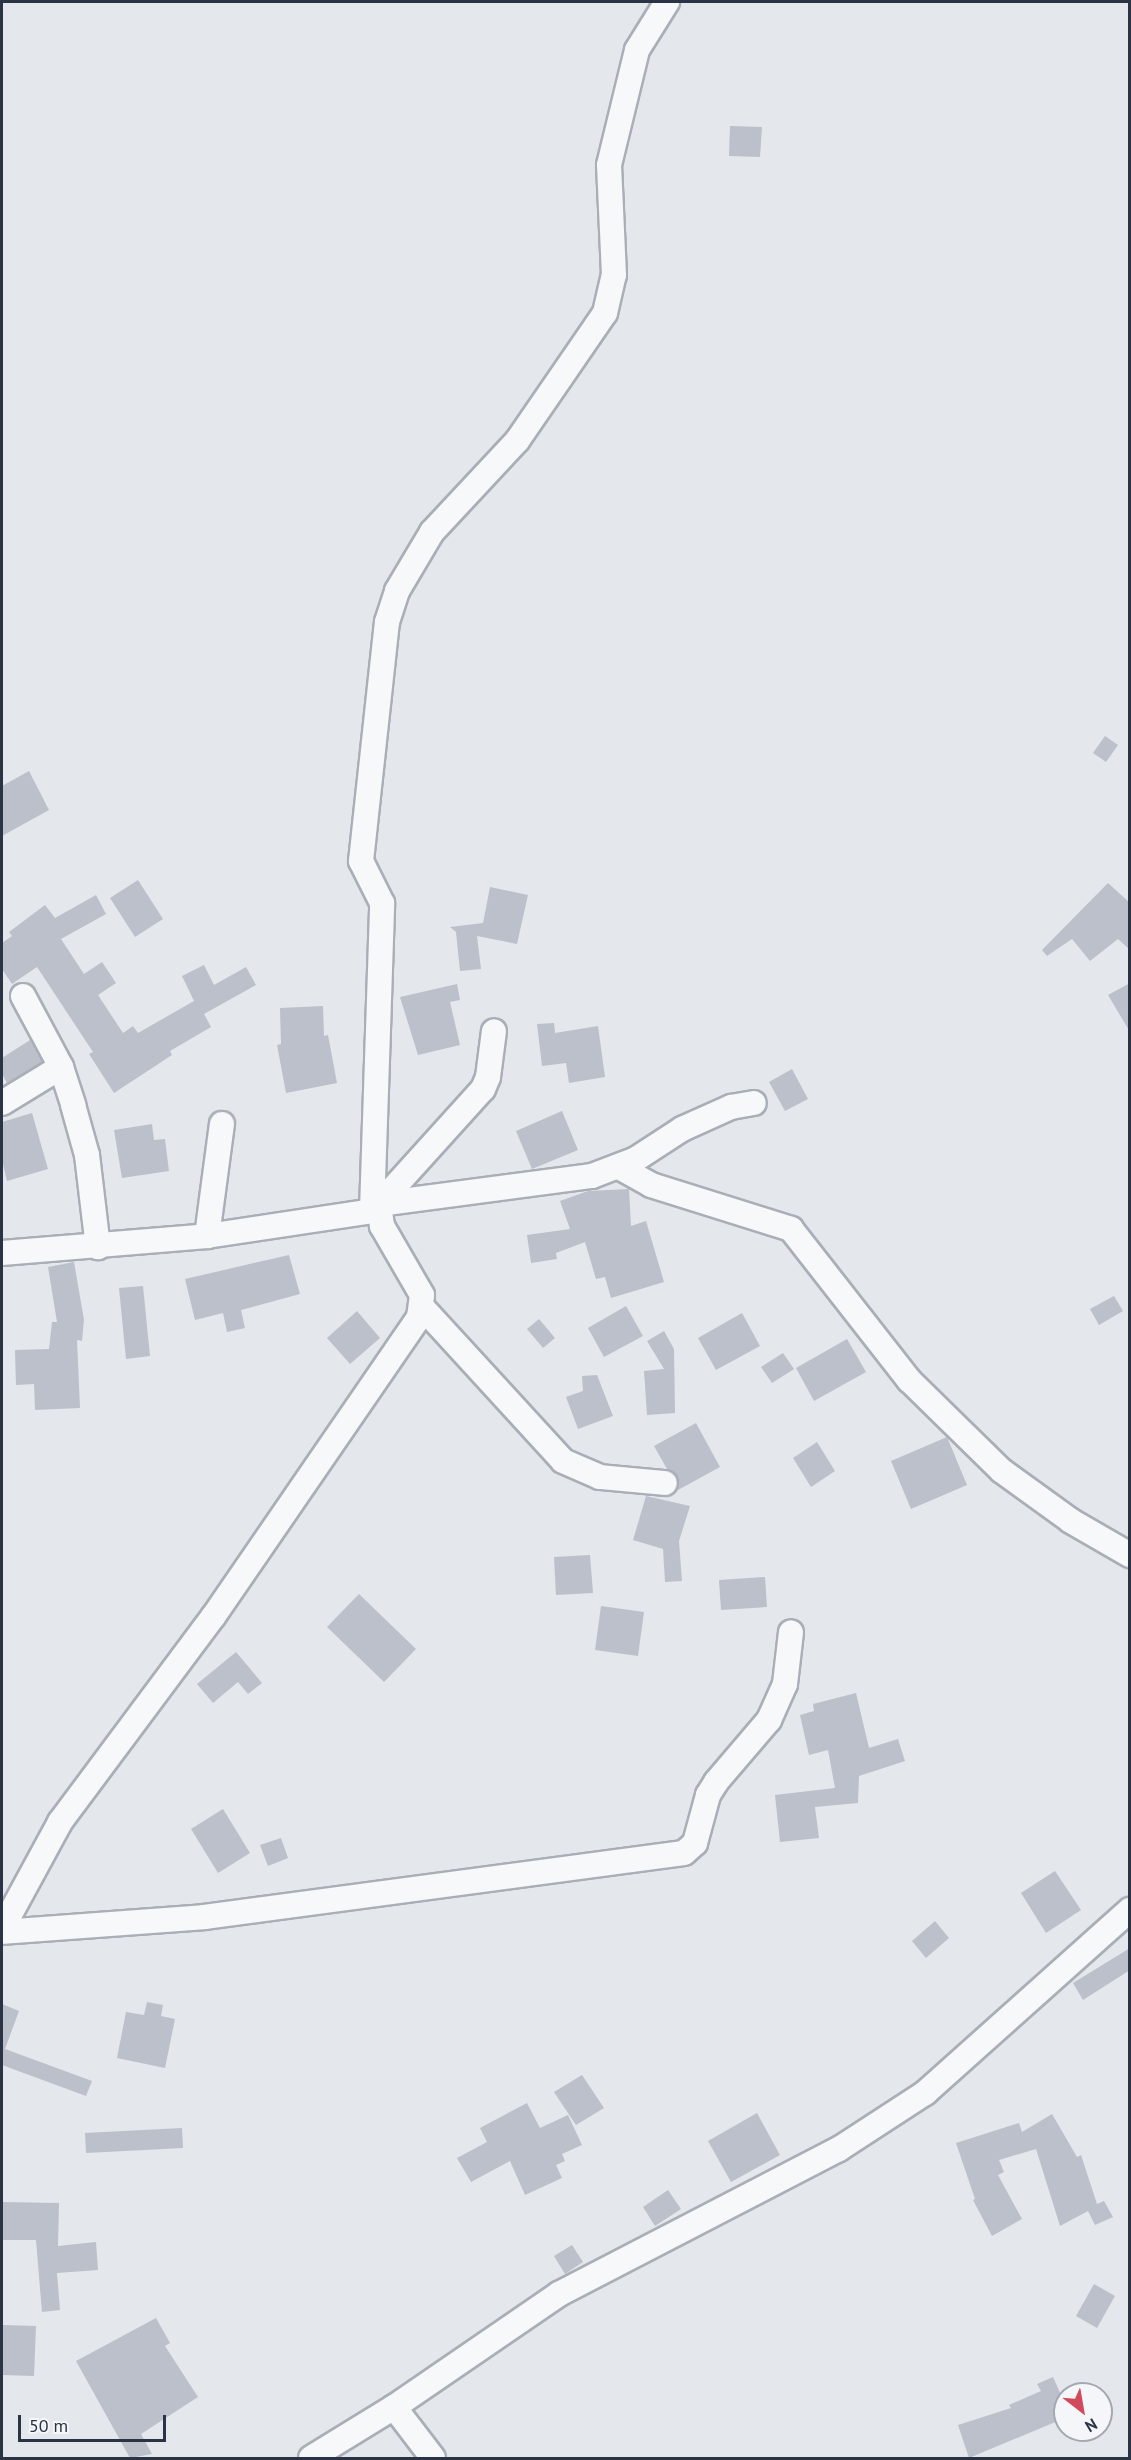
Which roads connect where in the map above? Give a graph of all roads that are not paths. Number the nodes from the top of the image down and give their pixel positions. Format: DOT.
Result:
graph roads {
  1 [pos="667,2"];
  2 [pos="23,996"];
  3 [pos="494,1031"];
  4 [pos="61,1067"];
  5 [pos="2,1103"];
  6 [pos="754,1103"];
  7 [pos="222,1124"];
  8 [pos="619,1167"];
  9 [pos="376,1207"];
  10 [pos="207,1236"];
  11 [pos="98,1247"];
  12 [pos="2,1253"];
  13 [pos="423,1308"];
  14 [pos="665,1483"];
  15 [pos="1130,1555"];
  16 [pos="791,1632"];
  17 [pos="1130,1910"];
  18 [pos="2,1930"];
  19 [pos="394,2407"];
  20 [pos="325,2455"];
  21 [pos="433,2458"];
  1 -- 9 [label="street"];
  2 -- 4 [label="street"];
  3 -- 9 [label="street"];
  4 -- 5 [label="street"];
  4 -- 11 [label="street"];
  6 -- 8 [label="street"];
  7 -- 10 [label="street"];
  8 -- 9 [label="street"];
  8 -- 15 [label="street"];
  9 -- 10 [label="street"];
  9 -- 13 [label="street"];
  10 -- 11 [label="street"];
  11 -- 12 [label="street"];
  13 -- 14 [label="street"];
  13 -- 18 [label="street"];
  16 -- 18 [label="street"];
  17 -- 19 [label="street"];
  19 -- 20 [label="street"];
  19 -- 21 [label="street"];
}
